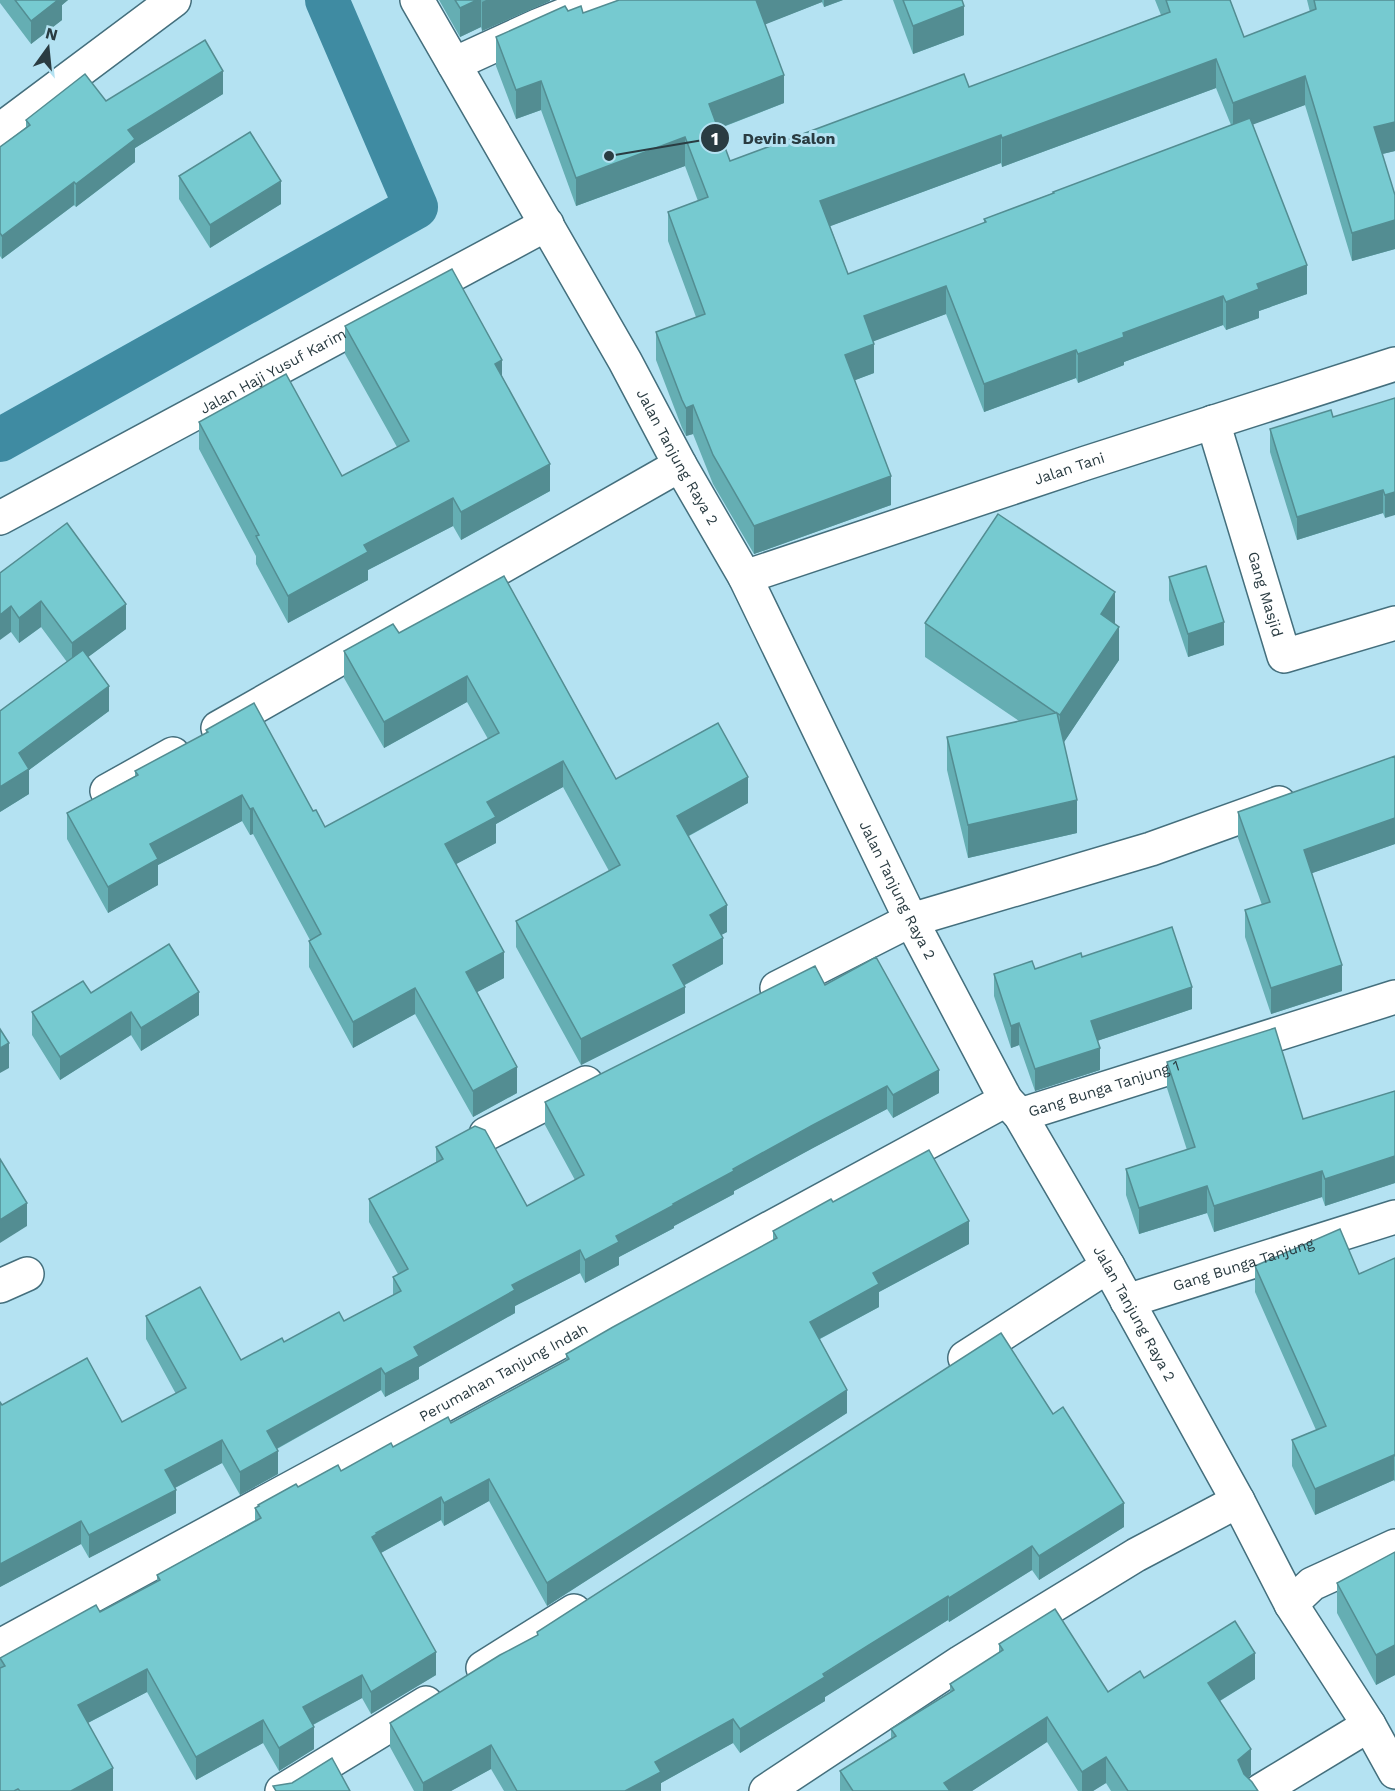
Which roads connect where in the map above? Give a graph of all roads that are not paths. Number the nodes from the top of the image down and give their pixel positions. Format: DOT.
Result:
graph roads {
  1 [pos="174,0"];
  2 [pos="417,0"];
  3 [pos="602,0"];
  4 [pos="453,64"];
  5 [pos="0,130"];
  6 [pos="547,224"];
  7 [pos="1395,364"];
  8 [pos="1213,422"];
  9 [pos="680,465"];
  10 [pos="0,518"];
  11 [pos="745,577"];
  12 [pos="1395,623"];
  13 [pos="107,791"];
  14 [pos="1306,793"];
  15 [pos="911,920"];
  16 [pos="1395,997"];
  17 [pos="752,1000"];
  18 [pos="614,1070"];
  19 [pos="1013,1108"];
  20 [pos="486,1134"];
  21 [pos="1395,1217"];
  22 [pos="1108,1266"];
  23 [pos="1127,1301"];
  24 [pos="939,1375"];
  25 [pos="1238,1501"];
  26 [pos="1395,1546"];
  27 [pos="598,1595"];
  28 [pos="1291,1604"];
  29 [pos="0,1646"];
  30 [pos="1369,1725"];
  31 [pos="1395,1772"];
  32 [pos="282,1791"];
  33 [pos="766,1791"];
  34 [pos="1260,1791"];
  1 -- 5 [label="street"];
  2 -- 4 [label="street, Jalan Tanjung Raya 2"];
  3 -- 4 [label="street"];
  4 -- 6 [label="street, Jalan Tanjung Raya 2"];
  6 -- 9 [label="street, Jalan Tanjung Raya 2"];
  6 -- 10 [label="street, Jalan Haji Yusuf Karim"];
  7 -- 8 [label="street, Jalan Tani"];
  8 -- 11 [label="street, Jalan Tani"];
  8 -- 12 [label="street, Gang Masjid"];
  9 -- 11 [label="street, Jalan Tanjung Raya 2"];
  9 -- 13 [label="street"];
  11 -- 15 [label="street, Jalan Tanjung Raya 2"];
  14 -- 15 [label="street"];
  15 -- 17 [label="street"];
  15 -- 19 [label="street, Jalan Tanjung Raya 2"];
  16 -- 19 [label="street, Gang Bunga Tanjung 1"];
  18 -- 20 [label="street"];
  19 -- 22 [label="street, Jalan Tanjung Raya 2"];
  19 -- 29 [label="street, Perumahan Tanjung Indah"];
  21 -- 23 [label="street, Gang Bunga Tanjung"];
  22 -- 23 [label="street, Jalan Tanjung Raya 2"];
  22 -- 24 [label="street"];
  23 -- 25 [label="street, Jalan Tanjung Raya 2"];
  25 -- 28 [label="street, Jalan Tanjung Raya 2"];
  25 -- 33 [label="street"];
  26 -- 28 [label="street"];
  27 -- 32 [label="street"];
  28 -- 30 [label="street, Jalan Tanjung Raya 2"];
  30 -- 31 [label="street, Jalan Tanjung Raya 2"];
  30 -- 34 [label="street"];
}
